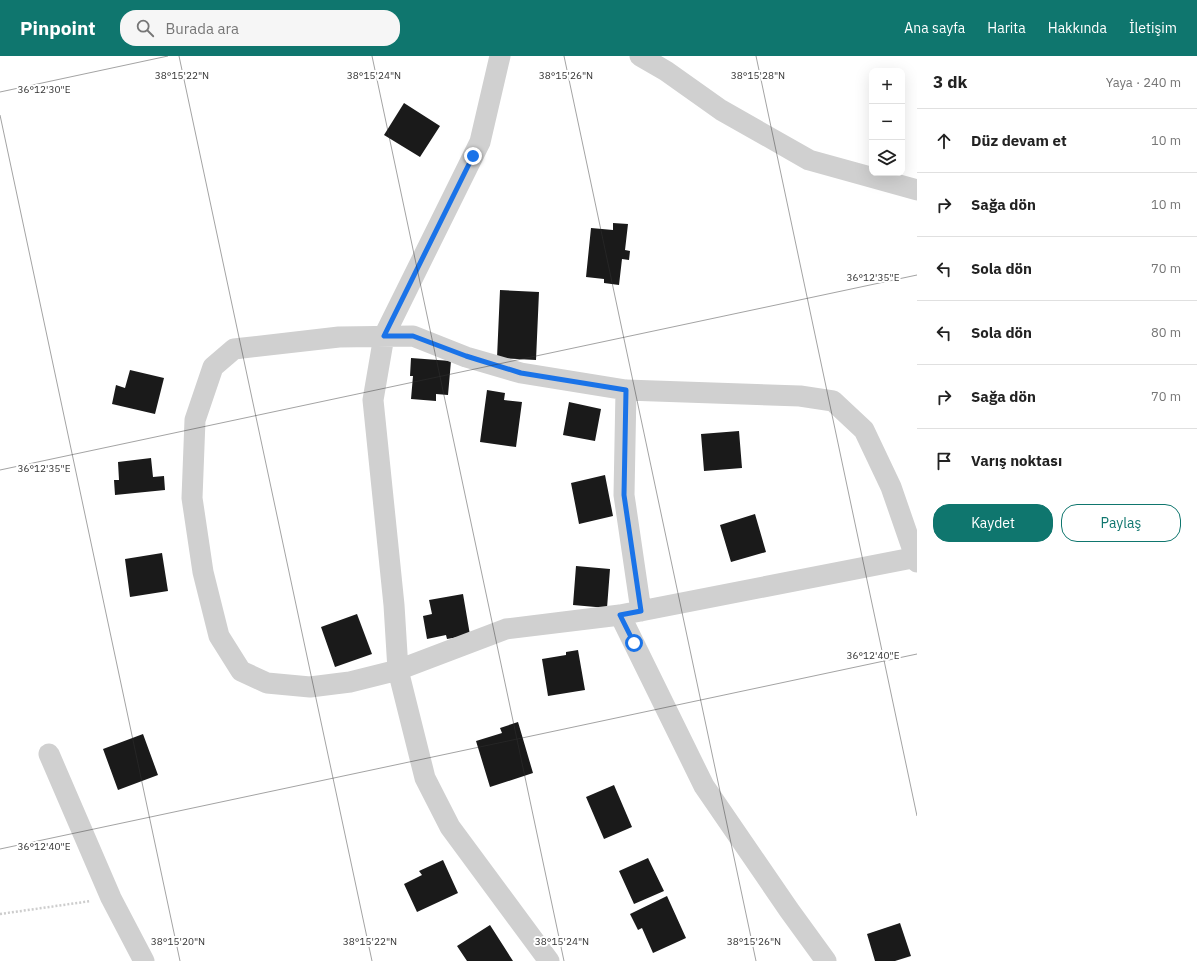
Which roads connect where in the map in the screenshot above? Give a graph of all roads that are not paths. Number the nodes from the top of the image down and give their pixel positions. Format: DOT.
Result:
graph roads {
  1 [pos="500,56"];
  2 [pos="640,56"];
  3 [pos="917,190"];
  4 [pos="384,336"];
  5 [pos="626,390"];
  6 [pos="916,559"];
  7 [pos="641,611"];
  8 [pos="620,615"];
  9 [pos="398,670"];
  10 [pos="49,754"];
  11 [pos="144,961"];
  12 [pos="549,961"];
  13 [pos="826,961"];
  1 -- 4 [label="street"];
  2 -- 3 [label="street"];
  4 -- 5 [label="street"];
  4 -- 9 [label="street"];
  4 -- 9 [label="street"];
  5 -- 6 [label="street"];
  5 -- 7 [label="street"];
  6 -- 7 [label="street"];
  7 -- 8 [label="street"];
  8 -- 9 [label="street"];
  8 -- 13 [label="street"];
  9 -- 12 [label="street"];
  10 -- 11 [label="street"];
}
